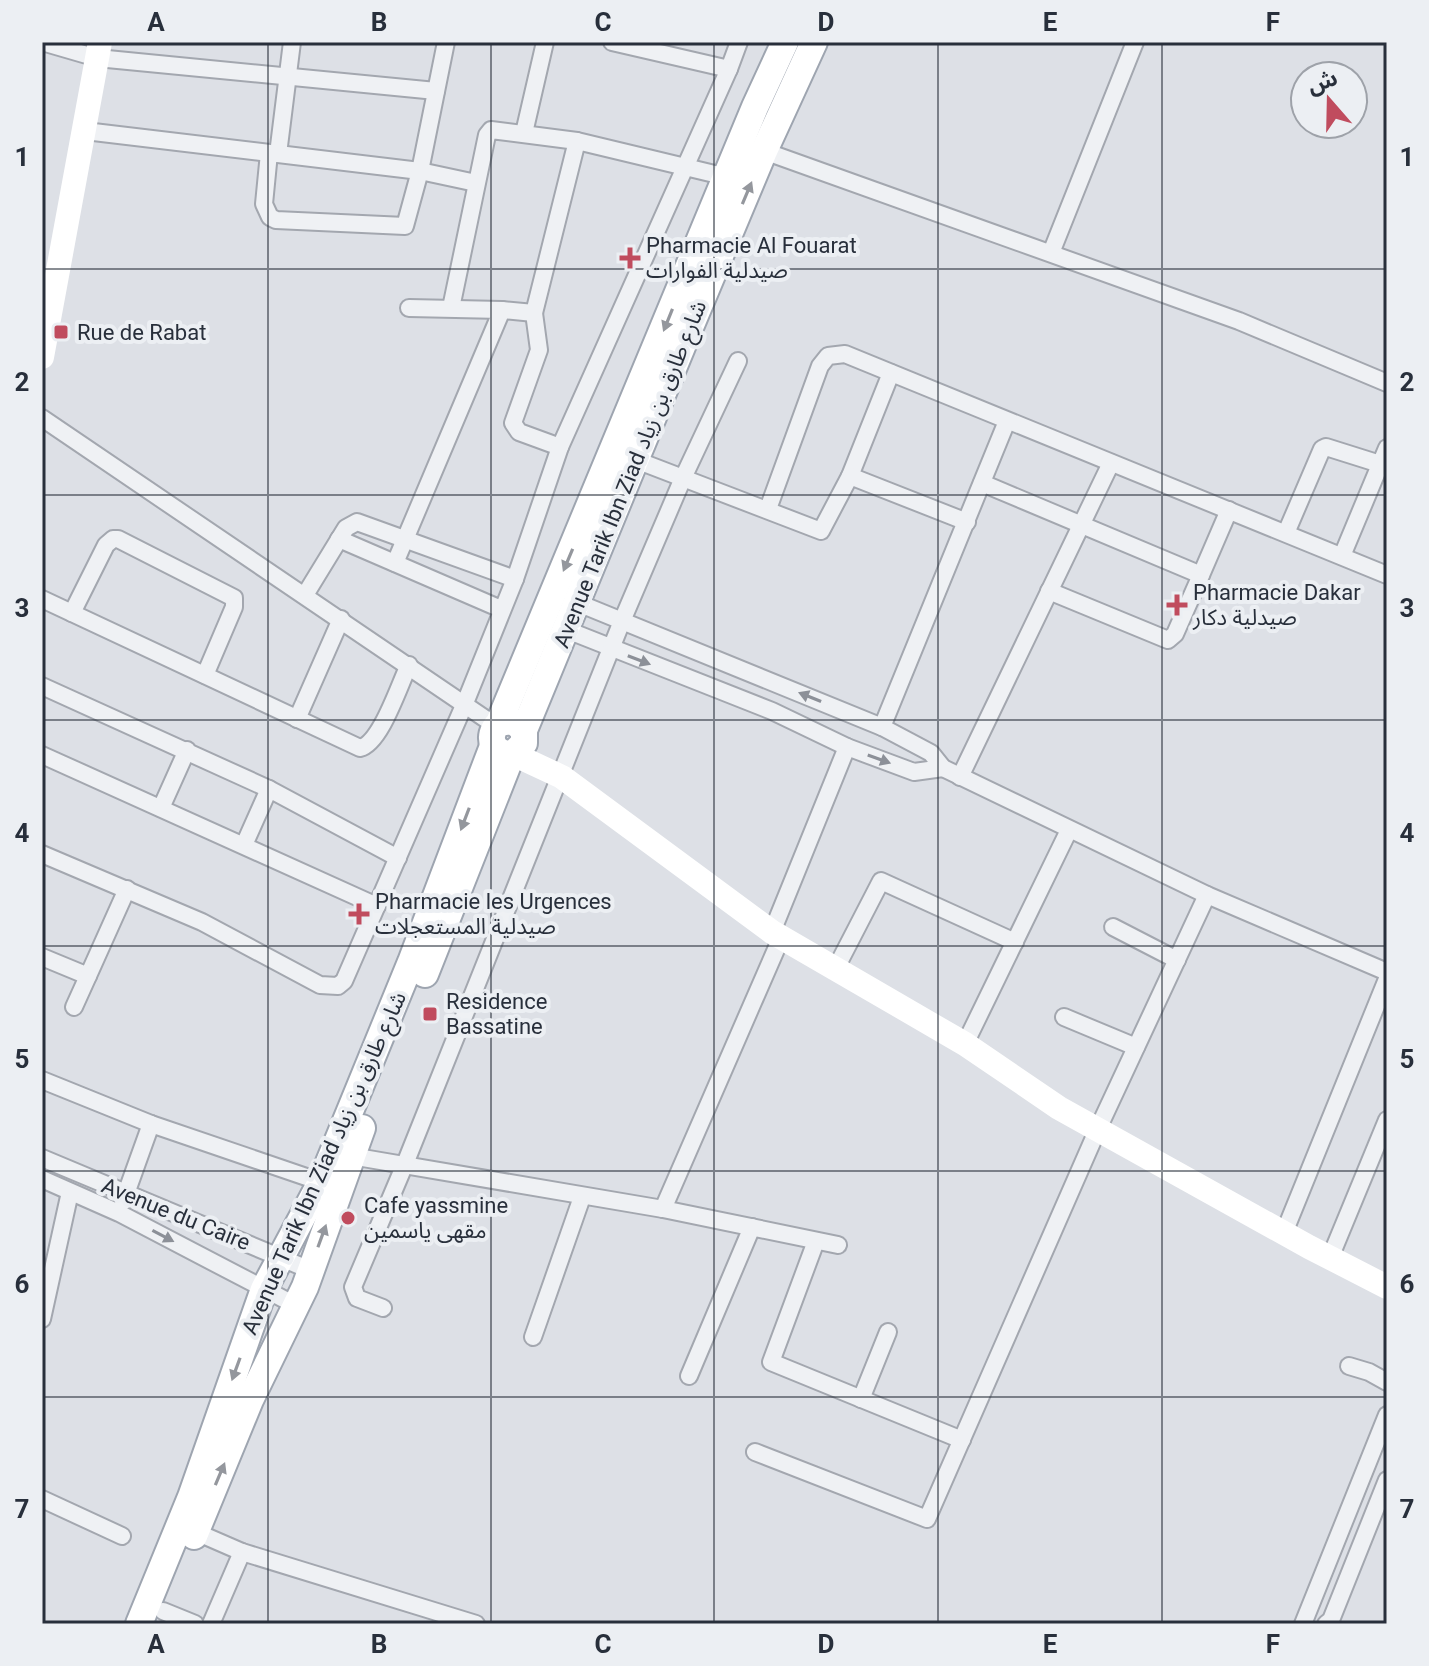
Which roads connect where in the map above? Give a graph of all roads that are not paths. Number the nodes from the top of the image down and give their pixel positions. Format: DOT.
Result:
graph roads {
  1 [pos="42,42"];
  2 [pos="292,42"];
  3 [pos="446,42"];
  4 [pos="545,42"];
  5 [pos="612,42"];
  6 [pos="739,42"];
  7 [pos="785,42"];
  8 [pos="814,42"];
  9 [pos="1135,42"];
  10 [pos="650,46"];
  11 [pos="99,50"];
  12 [pos="729,69"];
  13 [pos="288,76"];
  14 [pos="436,91"];
  15 [pos="85,131"];
  16 [pos="524,133"];
  17 [pos="577,141"];
  18 [pos="764,151"];
  19 [pos="274,154"];
  20 [pos="685,167"];
  21 [pos="420,171"];
  22 [pos="727,177"];
  23 [pos="476,183"];
  24 [pos="1051,253"];
  25 [pos="409,308"];
  26 [pos="451,308"];
  27 [pos="502,310"];
  28 [pos="534,313"];
  29 [pos="42,357"];
  30 [pos="738,361"];
  31 [pos="891,373"];
  32 [pos="1387,383"];
  33 [pos="42,418"];
  34 [pos="1007,421"];
  35 [pos="560,447"];
  36 [pos="1384,456"];
  37 [pos="636,460"];
  38 [pos="1111,463"];
  39 [pos="850,476"];
  40 [pos="683,478"];
  41 [pos="982,483"];
  42 [pos="768,509"];
  43 [pos="1229,510"];
  44 [pos="967,522"];
  45 [pos="1081,526"];
  46 [pos="1286,533"];
  47 [pos="339,539"];
  48 [pos="405,539"];
  49 [pos="1342,556"];
  50 [pos="395,563"];
  51 [pos="1201,575"];
  52 [pos="1387,575"];
  53 [pos="515,579"];
  54 [pos="1049,591"];
  55 [pos="305,595"];
  56 [pos="42,599"];
  57 [pos="578,603"];
  58 [pos="501,609"];
  59 [pos="72,613"];
  60 [pos="341,619"];
  61 [pos="622,621"];
  62 [pos="567,630"];
  63 [pos="613,649"];
  64 [pos="409,665"];
  65 [pos="205,675"];
  66 [pos="42,686"];
  67 [pos="465,703"];
  68 [pos="297,719"];
  69 [pos="882,727"];
  70 [pos="509,738"];
  71 [pos="847,747"];
  72 [pos="187,750"];
  73 [pos="42,755"];
  74 [pos="943,768"];
  75 [pos="559,775"];
  76 [pos="960,777"];
  77 [pos="269,789"];
  78 [pos="161,808"];
  79 [pos="1069,830"];
  80 [pos="244,845"];
  81 [pos="42,854"];
  82 [pos="398,858"];
  83 [pos="127,889"];
  84 [pos="1207,895"];
  85 [pos="377,906"];
  86 [pos="1113,927"];
  87 [pos="776,935"];
  88 [pos="1015,942"];
  89 [pos="42,957"];
  90 [pos="1177,960"];
  91 [pos="835,970"];
  92 [pos="1387,972"];
  93 [pos="88,976"];
  94 [pos="1387,979"];
  95 [pos="74,1007"];
  96 [pos="1064,1017"];
  97 [pos="965,1044"];
  98 [pos="1136,1047"];
  99 [pos="42,1080"];
  100 [pos="1387,1120"];
  101 [pos="151,1124"];
  102 [pos="1097,1131"];
  103 [pos="351,1156"];
  104 [pos="42,1158"];
  105 [pos="405,1164"];
  106 [pos="42,1179"];
  107 [pos="321,1182"];
  108 [pos="70,1192"];
  109 [pos="125,1194"];
  110 [pos="582,1197"];
  111 [pos="663,1209"];
  112 [pos="119,1213"];
  113 [pos="752,1227"];
  114 [pos="1284,1233"];
  115 [pos="816,1241"];
  116 [pos="838,1245"];
  117 [pos="281,1257"];
  118 [pos="1330,1258"];
  119 [pos="310,1270"];
  120 [pos="1387,1287"];
  121 [pos="264,1289"];
  122 [pos="44,1300"];
  123 [pos="297,1306"];
  124 [pos="383,1308"];
  125 [pos="42,1319"];
  126 [pos="888,1332"];
  127 [pos="533,1337"];
  128 [pos="1349,1366"];
  129 [pos="689,1376"];
  130 [pos="1387,1382"];
  131 [pos="861,1399"];
  132 [pos="1387,1415"];
  133 [pos="962,1440"];
  134 [pos="755,1452"];
  135 [pos="1387,1480"];
  136 [pos="42,1499"];
  137 [pos="196,1532"];
  138 [pos="122,1536"];
  139 [pos="242,1552"];
  140 [pos="160,1618"];
  141 [pos="139,1624"];
  142 [pos="195,1624"];
  143 [pos="211,1624"];
  144 [pos="476,1624"];
  145 [pos="1304,1624"];
  146 [pos="1326,1624"];
  1 -- 11 [label="street"];
  2 -- 13 [label="street"];
  3 -- 14 [label="street"];
  4 -- 16 [label="street"];
  5 -- 10 [label="street"];
  6 -- 12 [label="street"];
  7 -- 22 [label="main road, Avenue Tarik Ibn Ziad شارع طارق بن زياد"];
  8 -- 18 [label="main road, Avenue Tarik Ibn Ziad شارع طارق بن زياد"];
  9 -- 24 [label="street"];
  10 -- 12 [label="street"];
  11 -- 13 [label="street"];
  11 -- 15 [label="main road"];
  12 -- 20 [label="street"];
  13 -- 14 [label="street"];
  13 -- 19 [label="street"];
  14 -- 21 [label="street"];
  15 -- 19 [label="street"];
  15 -- 29 [label="main road"];
  16 -- 17 [label="street"];
  16 -- 23 [label="street"];
  17 -- 20 [label="street"];
  17 -- 28 [label="street"];
  18 -- 24 [label="street"];
  37 -- 18 [label="main road, Avenue Tarik Ibn Ziad شارع طارق بن زياد, one-way"];
  19 -- 21 [label="street"];
  19 -- 21 [label="street"];
  20 -- 22 [label="street"];
  20 -- 35 [label="street"];
  21 -- 23 [label="street"];
  22 -- 70 [label="main road, Avenue Tarik Ibn Ziad شارع طارق بن زياد, one-way"];
  23 -- 26 [label="street"];
  24 -- 32 [label="street"];
  25 -- 26 [label="street"];
  26 -- 27 [label="street"];
  27 -- 28 [label="street"];
  27 -- 48 [label="street"];
  28 -- 35 [label="street"];
  30 -- 40 [label="street"];
  31 -- 34 [label="street"];
  31 -- 39 [label="street"];
  31 -- 42 [label="street"];
  33 -- 55 [label="street"];
  34 -- 38 [label="street"];
  34 -- 41 [label="street"];
  35 -- 53 [label="street"];
  36 -- 46 [label="street"];
  36 -- 49 [label="street"];
  37 -- 40 [label="street"];
  37 -- 57 [label="main road, Avenue Tarik Ibn Ziad شارع طارق بن زياد"];
  38 -- 43 [label="street"];
  38 -- 45 [label="street"];
  39 -- 42 [label="street"];
  39 -- 44 [label="street"];
  40 -- 42 [label="street"];
  40 -- 61 [label="street"];
  41 -- 44 [label="street"];
  41 -- 45 [label="street"];
  43 -- 46 [label="street"];
  43 -- 51 [label="street"];
  44 -- 69 [label="street"];
  45 -- 51 [label="street"];
  45 -- 54 [label="street"];
  46 -- 49 [label="street"];
  47 -- 48 [label="street"];
  47 -- 50 [label="street"];
  47 -- 55 [label="street"];
  48 -- 50 [label="street"];
  48 -- 53 [label="street"];
  49 -- 52 [label="street"];
  50 -- 58 [label="street"];
  51 -- 54 [label="street"];
  53 -- 58 [label="street"];
  54 -- 76 [label="street"];
  55 -- 60 [label="street"];
  56 -- 59 [label="street"];
  57 -- 61 [label="street"];
  57 -- 62 [label="main road, Avenue Tarik Ibn Ziad شارع طارق بن زياد"];
  58 -- 67 [label="street"];
  59 -- 65 [label="street"];
  59 -- 65 [label="street"];
  60 -- 64 [label="street"];
  60 -- 68 [label="street"];
  61 -- 63 [label="street"];
  69 -- 61 [label="street, one-way"];
  62 -- 63 [label="street"];
  62 -- 70 [label="main road, Avenue Tarik Ibn Ziad شارع طارق بن زياد"];
  63 -- 71 [label="street, one-way"];
  63 -- 75 [label="street"];
  64 -- 67 [label="street"];
  64 -- 68 [label="street"];
  65 -- 68 [label="street"];
  66 -- 72 [label="street"];
  67 -- 70 [label="street"];
  67 -- 82 [label="street"];
  69 -- 74 [label="street"];
  70 -- 75 [label="main road"];
  70 -- 103 [label="main road, Avenue Tarik Ibn Ziad شارع طارق بن زياد"];
  70 -- 107 [label="main road, Avenue Tarik Ibn Ziad شارع طارق بن زياد, one-way"];
  71 -- 74 [label="street, one-way"];
  71 -- 87 [label="street"];
  72 -- 77 [label="street"];
  72 -- 78 [label="street"];
  73 -- 78 [label="street"];
  74 -- 76 [label="street"];
  75 -- 87 [label="main road"];
  75 -- 105 [label="street"];
  76 -- 79 [label="street"];
  77 -- 80 [label="street"];
  77 -- 82 [label="street"];
  78 -- 80 [label="street"];
  79 -- 84 [label="street"];
  79 -- 88 [label="street"];
  80 -- 85 [label="street"];
  81 -- 83 [label="street"];
  82 -- 85 [label="street"];
  83 -- 85 [label="street"];
  83 -- 93 [label="street"];
  84 -- 90 [label="street"];
  84 -- 92 [label="street"];
  86 -- 90 [label="street"];
  87 -- 91 [label="main road"];
  87 -- 111 [label="street"];
  88 -- 91 [label="street"];
  88 -- 97 [label="street"];
  89 -- 93 [label="street"];
  90 -- 98 [label="street"];
  91 -- 97 [label="main road"];
  93 -- 95 [label="street"];
  94 -- 114 [label="street"];
  96 -- 98 [label="street"];
  97 -- 102 [label="main road"];
  98 -- 102 [label="street"];
  99 -- 101 [label="street"];
  100 -- 118 [label="street"];
  101 -- 107 [label="street"];
  101 -- 109 [label="street"];
  102 -- 114 [label="main road"];
  102 -- 133 [label="street"];
  103 -- 105 [label="street"];
  119 -- 103 [label="main road, Avenue Tarik Ibn Ziad شارع طارق بن زياد, one-way"];
  104 -- 109 [label="street, Avenue du Caire"];
  105 -- 110 [label="street"];
  105 -- 124 [label="street"];
  106 -- 108 [label="street, Avenue du Caire"];
  107 -- 117 [label="main road, Avenue Tarik Ibn Ziad شارع طارق بن زياد"];
  108 -- 112 [label="street, Avenue du Caire"];
  108 -- 122 [label="street"];
  109 -- 112 [label="street"];
  109 -- 117 [label="street, Avenue du Caire"];
  110 -- 111 [label="street"];
  110 -- 127 [label="street"];
  111 -- 113 [label="street"];
  112 -- 121 [label="street, Avenue du Caire, one-way"];
  113 -- 115 [label="street"];
  113 -- 129 [label="street"];
  114 -- 118 [label="main road"];
  115 -- 116 [label="street"];
  115 -- 131 [label="street"];
  117 -- 119 [label="street, Avenue du Caire"];
  117 -- 121 [label="main road, Avenue Tarik Ibn Ziad شارع طارق بن زياد"];
  118 -- 120 [label="main road"];
  119 -- 123 [label="main road, Avenue Tarik Ibn Ziad شارع طارق بن زياد"];
  121 -- 123 [label="street, Avenue du Caire"];
  121 -- 141 [label="main road, Avenue Tarik Ibn Ziad شارع طارق بن زياد, one-way"];
  122 -- 125 [label="street"];
  137 -- 123 [label="main road, Avenue Tarik Ibn Ziad شارع طارق بن زياد, one-way"];
  126 -- 131 [label="street"];
  128 -- 130 [label="street"];
  131 -- 133 [label="street"];
  132 -- 145 [label="street"];
  133 -- 134 [label="street"];
  135 -- 146 [label="street"];
  136 -- 138 [label="street"];
  137 -- 139 [label="street"];
  137 -- 140 [label="main road, Avenue Tarik Ibn Ziad شارع طارق بن زياد"];
  139 -- 143 [label="street"];
  139 -- 144 [label="street"];
  140 -- 142 [label="street"];
}
